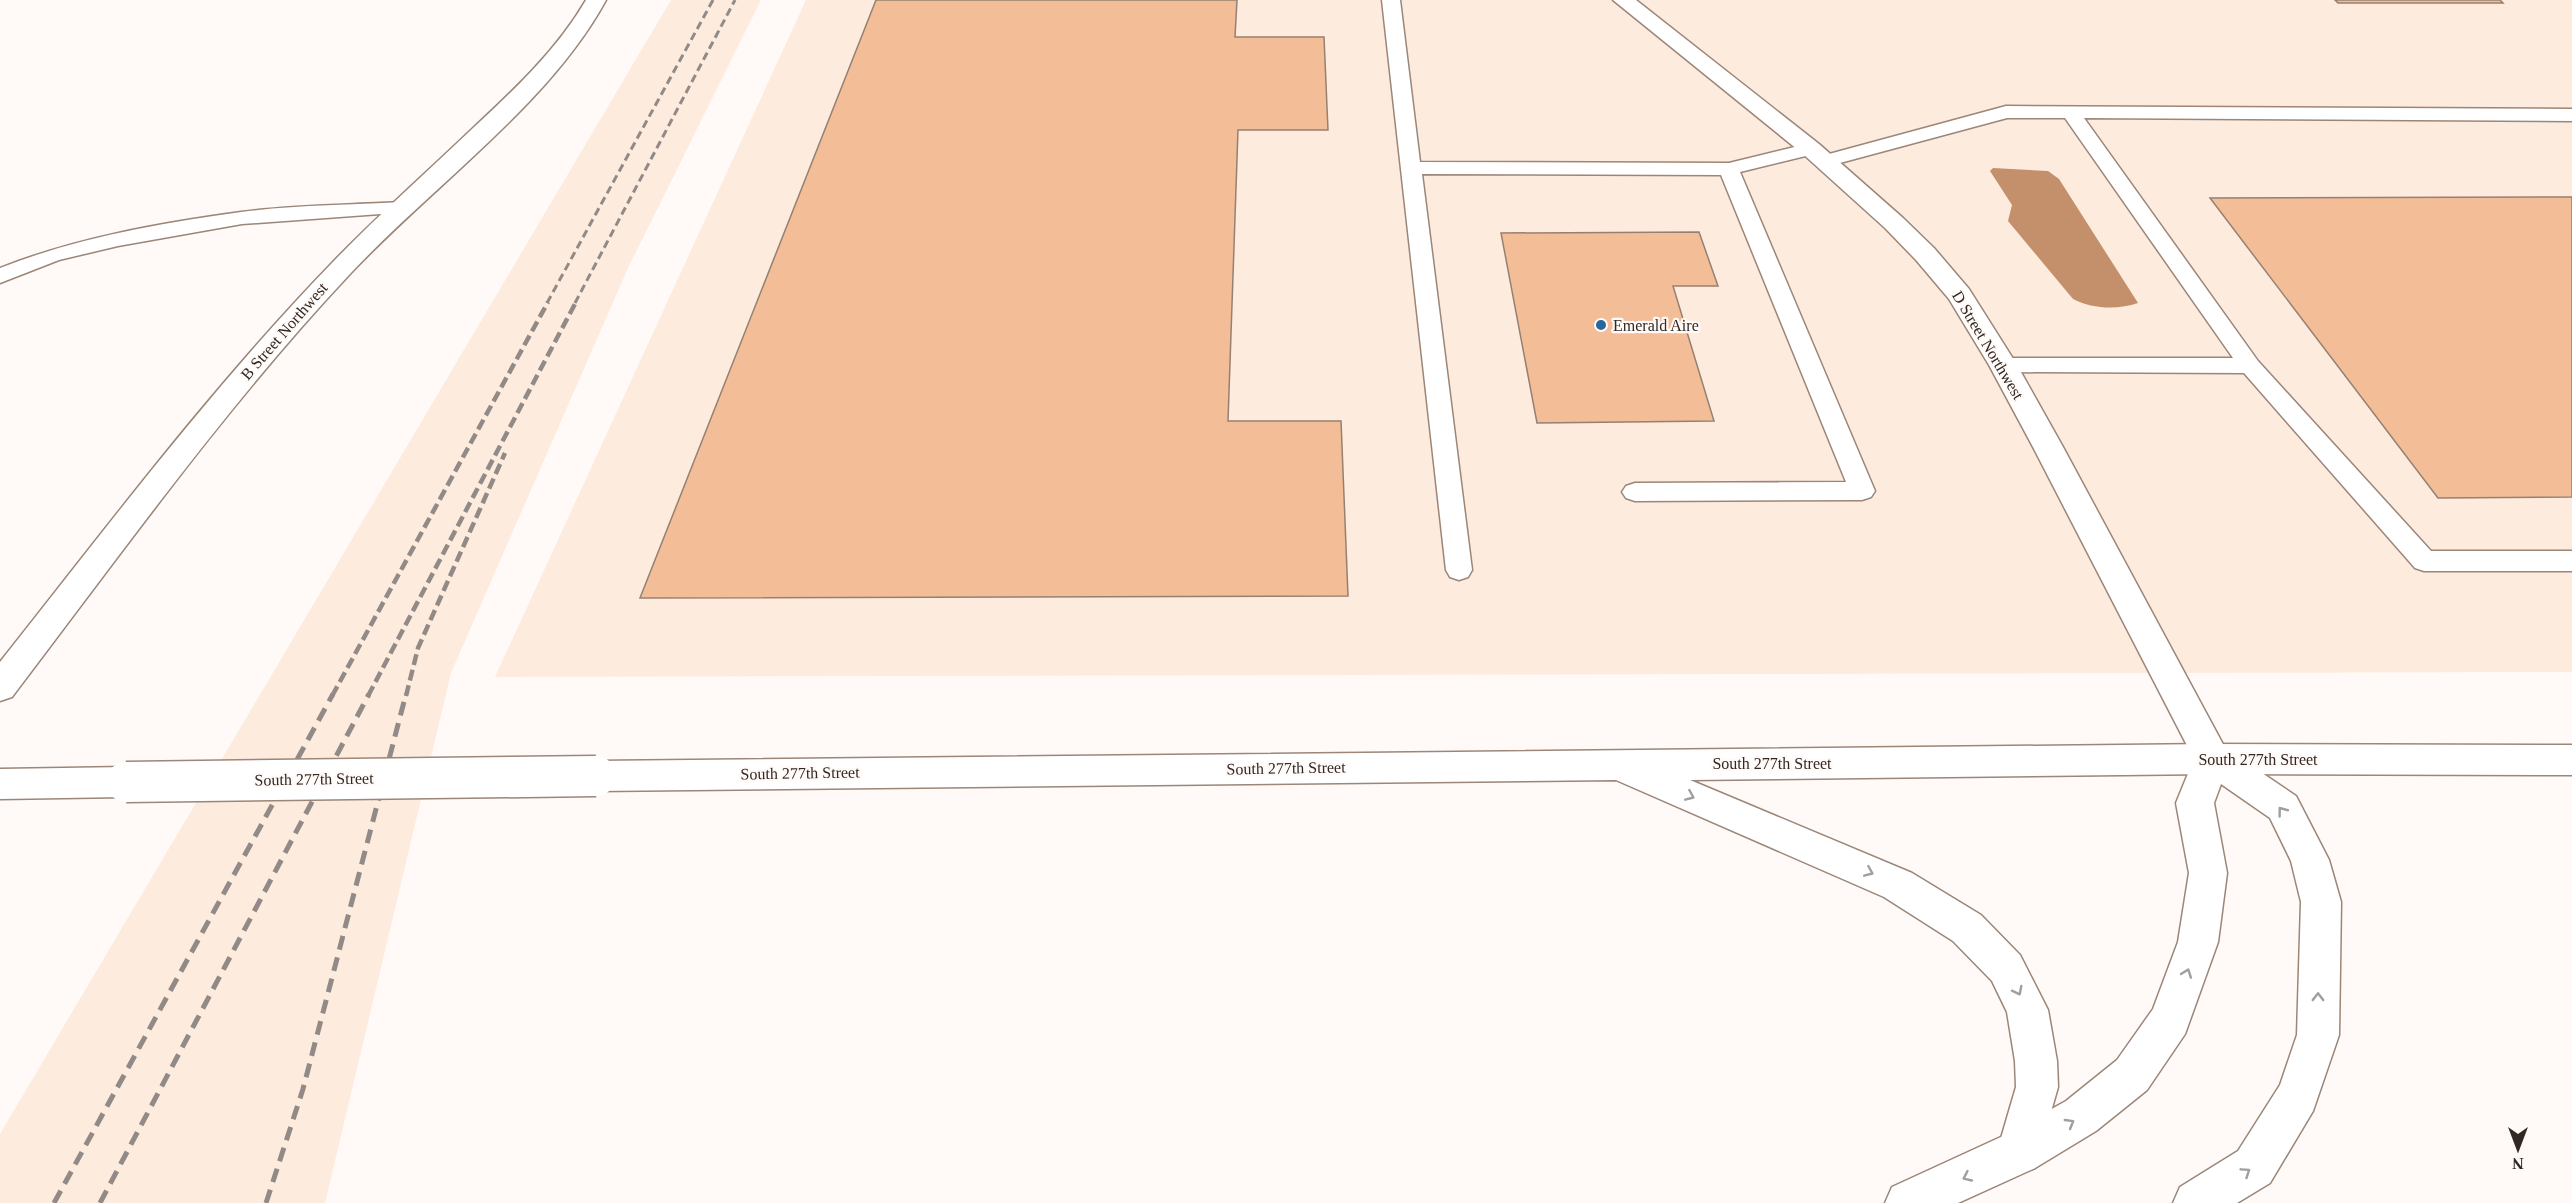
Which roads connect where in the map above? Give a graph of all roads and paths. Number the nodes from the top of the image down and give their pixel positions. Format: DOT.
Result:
graph roads {
  1 [pos="596,0"];
  2 [pos="1391,0"];
  3 [pos="1623,0"];
  4 [pos="2070,112"];
  5 [pos="2572,115"];
  6 [pos="1818,155"];
  7 [pos="1411,168"];
  8 [pos="1729,169"];
  9 [pos="401,208"];
  10 [pos="0,276"];
  11 [pos="2003,365"];
  12 [pos="2250,366"];
  13 [pos="1635,492"];
  14 [pos="2572,561"];
  15 [pos="1459,570"];
  16 [pos="0,687"];
  17 [pos="2212,759"];
  18 [pos="2572,760"];
  19 [pos="1616,765"];
  20 [pos="0,784"];
  21 [pos="2019,1152"];
  22 [pos="1908,1203"];
  23 [pos="2196,1203"];
  1 -- 9 [label="street, B Street Northwest"];
  2 -- 7 [label="lane"];
  3 -- 6 [label="street, D Street Northwest"];
  4 -- 5 [label="lane"];
  4 -- 6 [label="lane"];
  4 -- 12 [label="lane"];
  6 -- 8 [label="lane"];
  6 -- 11 [label="street, D Street Northwest"];
  7 -- 8 [label="lane"];
  7 -- 15 [label="lane"];
  8 -- 13 [label="lane"];
  9 -- 10 [label="lane"];
  9 -- 16 [label="street, B Street Northwest"];
  11 -- 12 [label="lane"];
  11 -- 17 [label="street, D Street Northwest"];
  12 -- 14 [label="lane"];
  17 -- 18 [label="street, South 277th Street"];
  17 -- 19 [label="street, South 277th Street"];
  21 -- 17 [label="street, one-way"];
  23 -- 17 [label="street, one-way"];
  19 -- 20 [label="street, South 277th Street, bridge"];
  19 -- 21 [label="street, one-way"];
  21 -- 22 [label="street, one-way"];
}
